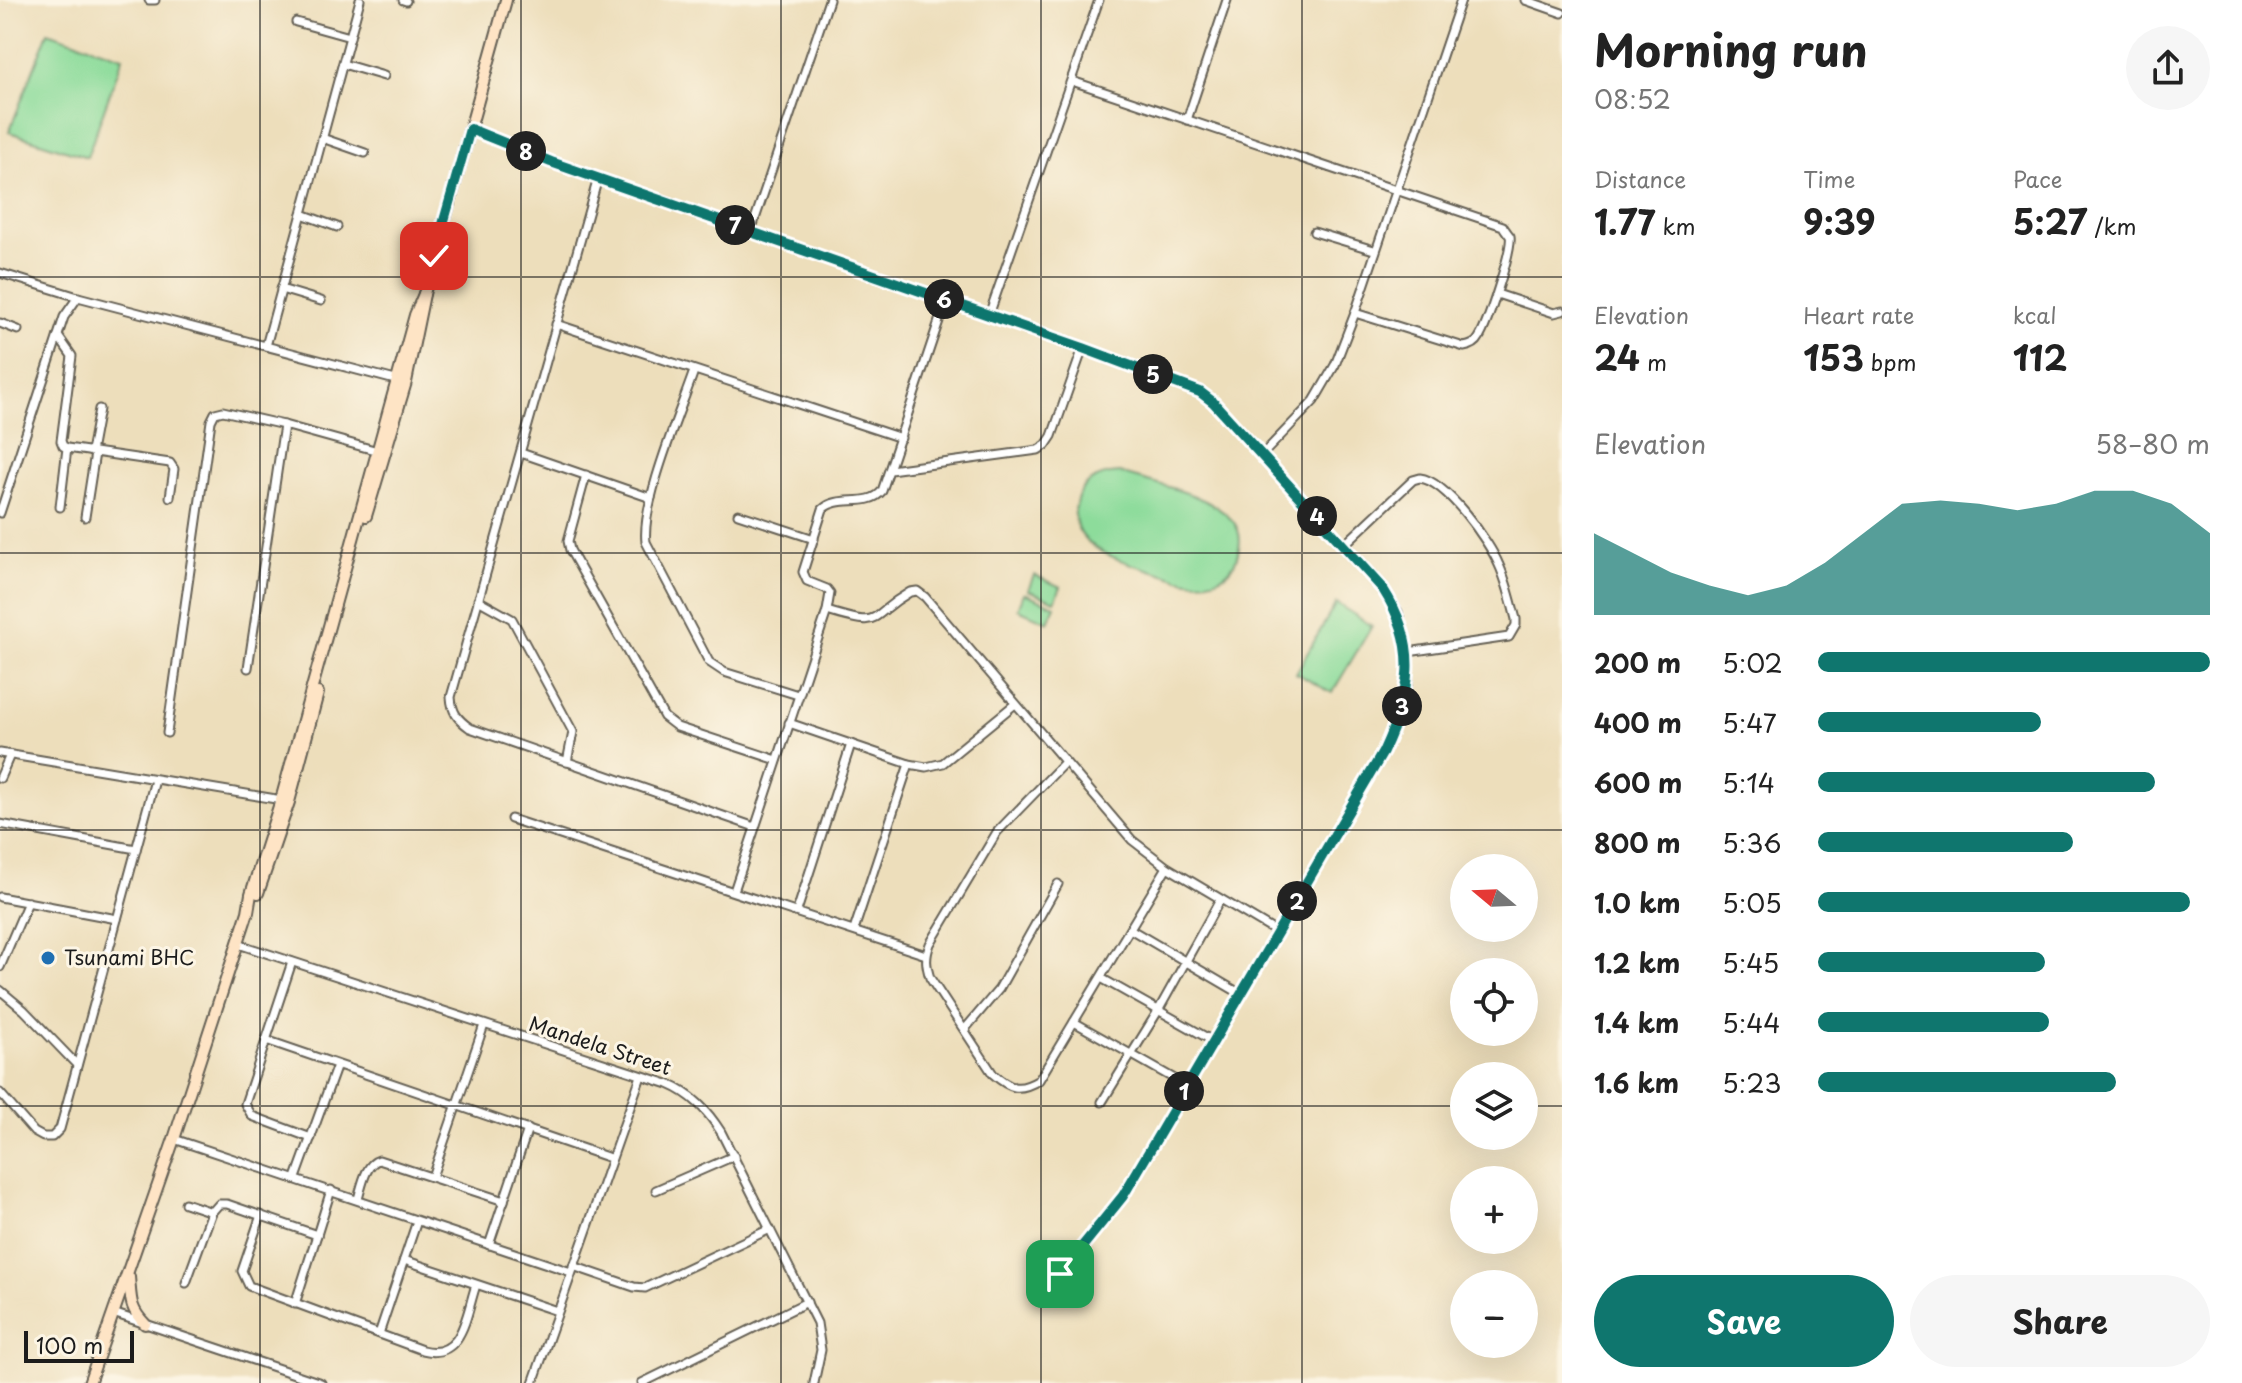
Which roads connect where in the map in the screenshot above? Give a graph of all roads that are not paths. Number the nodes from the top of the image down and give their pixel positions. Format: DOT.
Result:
graph roads {
  1 [pos="149,0"];
  2 [pos="155,0"];
  3 [pos="360,0"];
  4 [pos="506,0"];
  5 [pos="829,0"];
  6 [pos="1099,0"];
  7 [pos="1227,0"];
  8 [pos="1461,0"];
  9 [pos="1525,0"];
  10 [pos="1562,13"];
  11 [pos="296,22"];
  12 [pos="350,37"];
  13 [pos="343,64"];
  14 [pos="384,76"];
  15 [pos="1072,81"];
  16 [pos="1187,120"];
  17 [pos="470,129"];
  18 [pos="322,138"];
  19 [pos="365,153"];
  20 [pos="598,178"];
  21 [pos="1395,191"];
  22 [pos="302,214"];
  23 [pos="337,227"];
  24 [pos="751,231"];
  25 [pos="1314,232"];
  26 [pos="1374,250"];
  27 [pos="0,273"];
  28 [pos="281,289"];
  29 [pos="1497,294"];
  30 [pos="78,297"];
  31 [pos="946,300"];
  32 [pos="321,301"];
  33 [pos="1562,311"];
  34 [pos="1355,313"];
  35 [pos="989,315"];
  36 [pos="0,323"];
  37 [pos="556,324"];
  38 [pos="18,330"];
  39 [pos="58,336"];
  40 [pos="266,346"];
  41 [pos="1083,348"];
  42 [pos="694,371"];
  43 [pos="401,381"];
  44 [pos="99,409"];
  45 [pos="284,425"];
  46 [pos="901,438"];
  47 [pos="67,448"];
  48 [pos="93,452"];
  49 [pos="380,452"];
  50 [pos="521,453"];
  51 [pos="1262,455"];
  52 [pos="890,470"];
  53 [pos="586,475"];
  54 [pos="170,497"];
  55 [pos="651,498"];
  56 [pos="60,507"];
  57 [pos="0,513"];
  58 [pos="738,514"];
  59 [pos="85,517"];
  60 [pos="814,539"];
  61 [pos="1344,545"];
  62 [pos="478,600"];
  63 [pos="827,611"];
  64 [pos="1408,652"];
  65 [pos="248,668"];
  66 [pos="798,695"];
  67 [pos="1015,704"];
  68 [pos="789,723"];
  69 [pos="167,733"];
  70 [pos="851,744"];
  71 [pos="0,753"];
  72 [pos="10,755"];
  73 [pos="777,760"];
  74 [pos="567,762"];
  75 [pos="1065,762"];
  76 [pos="909,764"];
  77 [pos="0,778"];
  78 [pos="155,780"];
  79 [pos="285,801"];
  80 [pos="511,819"];
  81 [pos="0,824"];
  82 [pos="755,827"];
  83 [pos="136,849"];
  84 [pos="1167,867"];
  85 [pos="1058,884"];
  86 [pos="734,891"];
  87 [pos="0,897"];
  88 [pos="1220,900"];
  89 [pos="28,902"];
  90 [pos="797,911"];
  91 [pos="117,919"];
  92 [pos="1130,929"];
  93 [pos="854,930"];
  94 [pos="1278,933"];
  95 [pos="238,944"];
  96 [pos="926,955"];
  97 [pos="292,962"];
  98 [pos="1186,963"];
  99 [pos="0,967"];
  100 [pos="1101,978"];
  101 [pos="0,990"];
  102 [pos="1241,994"];
  103 [pos="1158,1011"];
  104 [pos="1074,1022"];
  105 [pos="484,1025"];
  106 [pos="965,1029"];
  107 [pos="266,1040"];
  108 [pos="1213,1041"];
  109 [pos="1132,1054"];
  110 [pos="77,1065"];
  111 [pos="337,1065"];
  112 [pos="641,1076"];
  113 [pos="1187,1086"];
  114 [pos="0,1093"];
  115 [pos="1102,1102"];
  116 [pos="456,1105"];
  117 [pos="528,1129"];
  118 [pos="311,1138"];
  119 [pos="174,1139"];
  120 [pos="734,1156"];
  121 [pos="610,1158"];
  122 [pos="432,1177"];
  123 [pos="296,1178"];
  124 [pos="331,1190"];
  125 [pos="656,1190"];
  126 [pos="358,1199"];
  127 [pos="504,1201"];
  128 [pos="185,1203"];
  129 [pos="212,1212"];
  130 [pos="261,1215"];
  131 [pos="417,1221"];
  132 [pos="770,1229"];
  133 [pos="317,1235"];
  134 [pos="489,1245"];
  135 [pos="404,1260"];
  136 [pos="572,1269"];
  137 [pos="129,1271"];
  138 [pos="1060,1274"];
  139 [pos="186,1283"];
  140 [pos="476,1285"];
  141 [pos="807,1302"];
  142 [pos="295,1304"];
  143 [pos="557,1311"];
  144 [pos="113,1313"];
  145 [pos="145,1324"];
  146 [pos="379,1334"];
  147 [pos="89,1383"];
  148 [pos="321,1383"];
  149 [pos="533,1383"];
  150 [pos="642,1383"];
  151 [pos="814,1383"];
  1 -- 2 [label="street"];
  3 -- 12 [label="street"];
  4 -- 17 [label="main road"];
  5 -- 24 [label="street"];
  6 -- 15 [label="street"];
  7 -- 16 [label="street"];
  8 -- 21 [label="street"];
  9 -- 10 [label="street"];
  11 -- 12 [label="street"];
  12 -- 13 [label="street"];
  13 -- 14 [label="street"];
  13 -- 18 [label="street"];
  15 -- 16 [label="street"];
  15 -- 35 [label="street"];
  16 -- 21 [label="street"];
  17 -- 20 [label="street"];
  17 -- 43 [label="main road"];
  18 -- 19 [label="street"];
  18 -- 22 [label="street"];
  20 -- 24 [label="street"];
  20 -- 37 [label="street"];
  21 -- 26 [label="street"];
  21 -- 29 [label="street"];
  22 -- 23 [label="street"];
  22 -- 28 [label="street"];
  24 -- 31 [label="street"];
  25 -- 26 [label="street"];
  26 -- 34 [label="street"];
  27 -- 30 [label="street"];
  28 -- 32 [label="street"];
  28 -- 40 [label="street"];
  29 -- 33 [label="street"];
  29 -- 34 [label="street"];
  30 -- 39 [label="street"];
  30 -- 40 [label="street"];
  31 -- 35 [label="street"];
  31 -- 46 [label="street"];
  34 -- 51 [label="street"];
  35 -- 41 [label="street"];
  36 -- 38 [label="street"];
  37 -- 42 [label="street"];
  37 -- 50 [label="street"];
  39 -- 47 [label="street"];
  39 -- 57 [label="street"];
  40 -- 43 [label="street"];
  41 -- 51 [label="street"];
  41 -- 52 [label="street"];
  42 -- 46 [label="street"];
  42 -- 55 [label="street"];
  43 -- 49 [label="main road"];
  44 -- 48 [label="street"];
  45 -- 49 [label="street"];
  45 -- 65 [label="street"];
  45 -- 69 [label="street"];
  46 -- 52 [label="street"];
  47 -- 48 [label="street"];
  47 -- 56 [label="street"];
  48 -- 54 [label="street"];
  48 -- 59 [label="street"];
  49 -- 79 [label="main road"];
  50 -- 53 [label="street"];
  50 -- 62 [label="street"];
  51 -- 61 [label="street"];
  52 -- 60 [label="street"];
  53 -- 55 [label="street"];
  53 -- 73 [label="street"];
  55 -- 66 [label="street"];
  58 -- 60 [label="street"];
  60 -- 63 [label="street"];
  61 -- 64 [label="street"];
  61 -- 64 [label="street"];
  62 -- 74 [label="street"];
  62 -- 74 [label="street"];
  63 -- 66 [label="street"];
  63 -- 67 [label="street"];
  64 -- 94 [label="street"];
  66 -- 68 [label="street"];
  67 -- 75 [label="street"];
  67 -- 76 [label="street"];
  68 -- 70 [label="street"];
  68 -- 73 [label="street"];
  70 -- 76 [label="street"];
  70 -- 90 [label="street"];
  71 -- 72 [label="street"];
  72 -- 77 [label="street"];
  72 -- 78 [label="street"];
  73 -- 82 [label="street"];
  74 -- 82 [label="street"];
  75 -- 84 [label="street"];
  75 -- 96 [label="street"];
  76 -- 93 [label="street"];
  78 -- 79 [label="street"];
  78 -- 83 [label="street"];
  79 -- 95 [label="main road"];
  80 -- 86 [label="street"];
  81 -- 83 [label="street"];
  82 -- 86 [label="street"];
  83 -- 91 [label="street"];
  84 -- 88 [label="street"];
  84 -- 92 [label="street"];
  85 -- 106 [label="street"];
  86 -- 90 [label="street"];
  87 -- 89 [label="street"];
  88 -- 94 [label="street"];
  88 -- 98 [label="street"];
  89 -- 91 [label="street"];
  89 -- 99 [label="street"];
  90 -- 93 [label="street"];
  91 -- 110 [label="street"];
  92 -- 98 [label="street"];
  92 -- 100 [label="street"];
  93 -- 96 [label="street"];
  94 -- 102 [label="street"];
  95 -- 97 [label="street, Mandela Street"];
  95 -- 119 [label="main road"];
  96 -- 106 [label="street"];
  97 -- 105 [label="street, Mandela Street"];
  97 -- 107 [label="street"];
  98 -- 102 [label="street"];
  98 -- 103 [label="street"];
  100 -- 103 [label="street"];
  100 -- 104 [label="street"];
  101 -- 110 [label="street"];
  102 -- 108 [label="street"];
  103 -- 108 [label="street"];
  103 -- 109 [label="street"];
  104 -- 106 [label="street"];
  104 -- 109 [label="street"];
  105 -- 112 [label="street, Mandela Street"];
  105 -- 116 [label="street"];
  107 -- 111 [label="street"];
  107 -- 118 [label="street"];
  108 -- 113 [label="street"];
  109 -- 113 [label="street"];
  109 -- 115 [label="street"];
  110 -- 114 [label="street"];
  111 -- 116 [label="street"];
  111 -- 118 [label="street"];
  112 -- 120 [label="street, Mandela Street"];
  112 -- 121 [label="street"];
  113 -- 138 [label="street"];
  116 -- 117 [label="street"];
  116 -- 122 [label="street"];
  117 -- 121 [label="street"];
  117 -- 127 [label="street"];
  118 -- 123 [label="street"];
  119 -- 123 [label="street"];
  119 -- 137 [label="main road"];
  120 -- 125 [label="street"];
  120 -- 132 [label="street, Mandela Street"];
  121 -- 136 [label="street"];
  122 -- 126 [label="street"];
  122 -- 127 [label="street"];
  123 -- 124 [label="street"];
  124 -- 126 [label="street"];
  124 -- 133 [label="street"];
  126 -- 131 [label="street"];
  127 -- 134 [label="street"];
  128 -- 129 [label="street"];
  129 -- 130 [label="street"];
  129 -- 139 [label="street"];
  130 -- 133 [label="street"];
  130 -- 142 [label="street"];
  131 -- 134 [label="street"];
  131 -- 135 [label="street"];
  132 -- 136 [label="street"];
  132 -- 141 [label="street, Mandela Street"];
  133 -- 142 [label="street"];
  134 -- 136 [label="street"];
  135 -- 140 [label="street"];
  135 -- 146 [label="street"];
  136 -- 143 [label="street"];
  137 -- 144 [label="main road"];
  137 -- 145 [label="main road"];
  140 -- 143 [label="street"];
  140 -- 146 [label="street"];
  141 -- 150 [label="street"];
  141 -- 151 [label="street, Mandela Street"];
  142 -- 146 [label="street"];
  143 -- 149 [label="street"];
  144 -- 145 [label="street"];
  144 -- 147 [label="main road"];
  145 -- 148 [label="street"];
}
